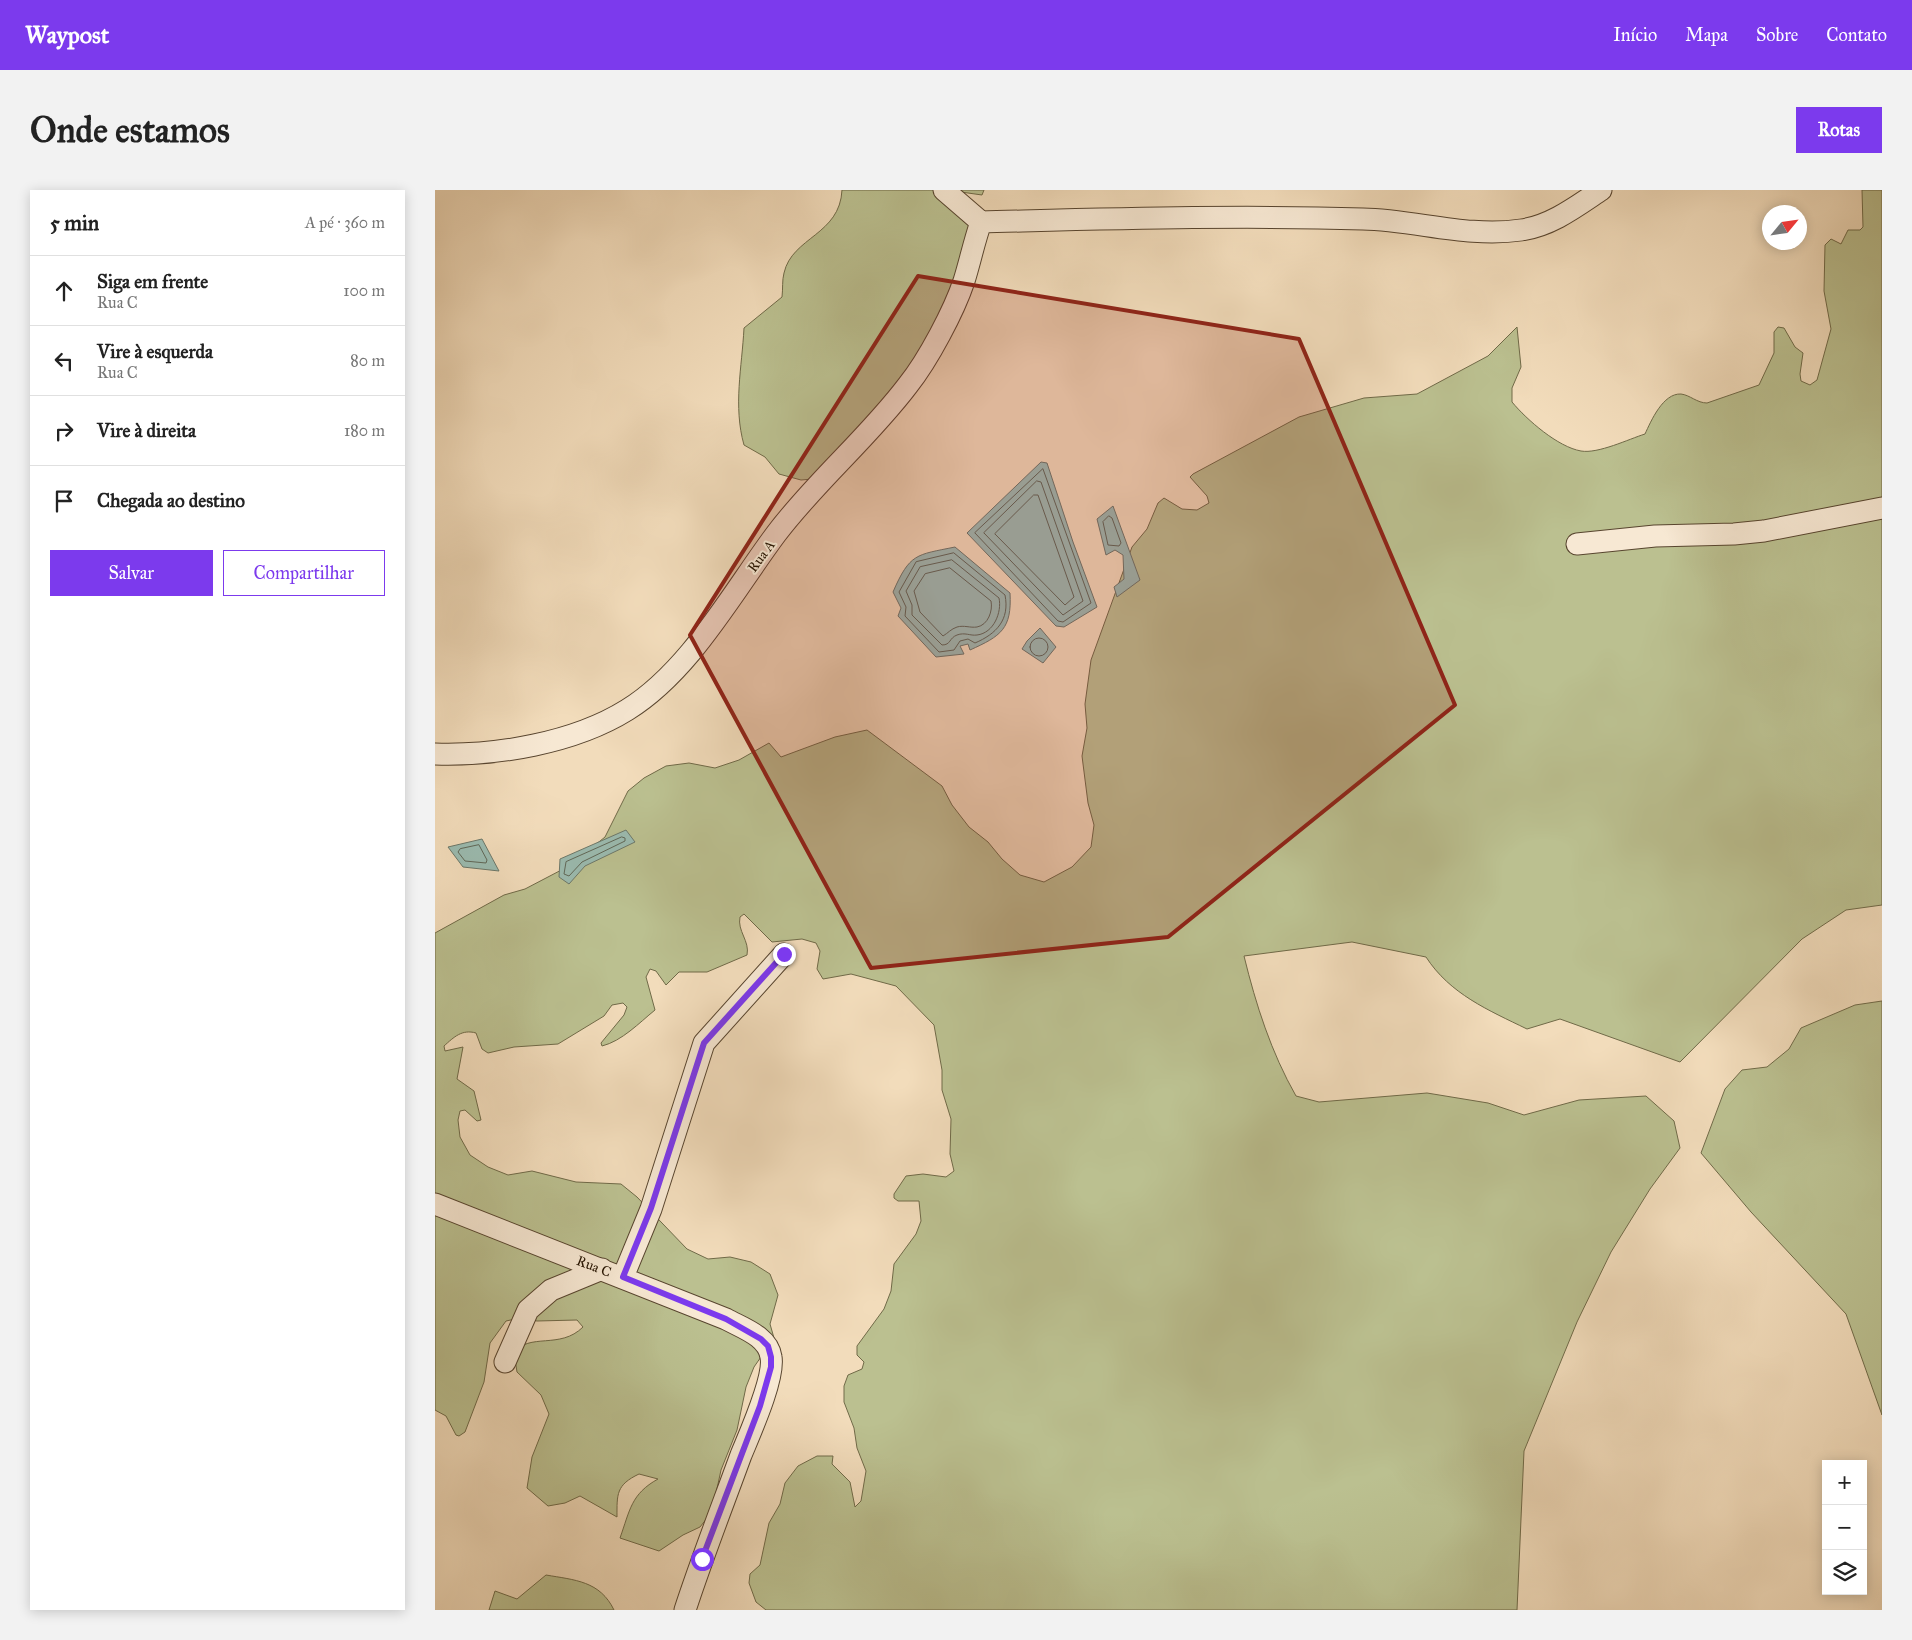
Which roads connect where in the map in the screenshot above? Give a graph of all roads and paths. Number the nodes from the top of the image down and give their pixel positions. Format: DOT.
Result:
graph roads {
  1 [pos="944,190"];
  2 [pos="1601,190"];
  3 [pos="981,222"];
  4 [pos="1882,508"];
  5 [pos="1577,544"];
  6 [pos="435,754"];
  7 [pos="784,954"];
  8 [pos="435,1204"];
  9 [pos="602,1269"];
  10 [pos="623,1277"];
  11 [pos="505,1362"];
  12 [pos="685,1610"];
  1 -- 3 [label="street"];
  2 -- 3 [label="street"];
  3 -- 6 [label="street, Rua A"];
  4 -- 5 [label="street"];
  7 -- 10 [label="street"];
  8 -- 9 [label="street, Rua C"];
  9 -- 10 [label="street, Rua C"];
  9 -- 11 [label="street"];
  10 -- 12 [label="street, Rua C"];
}
